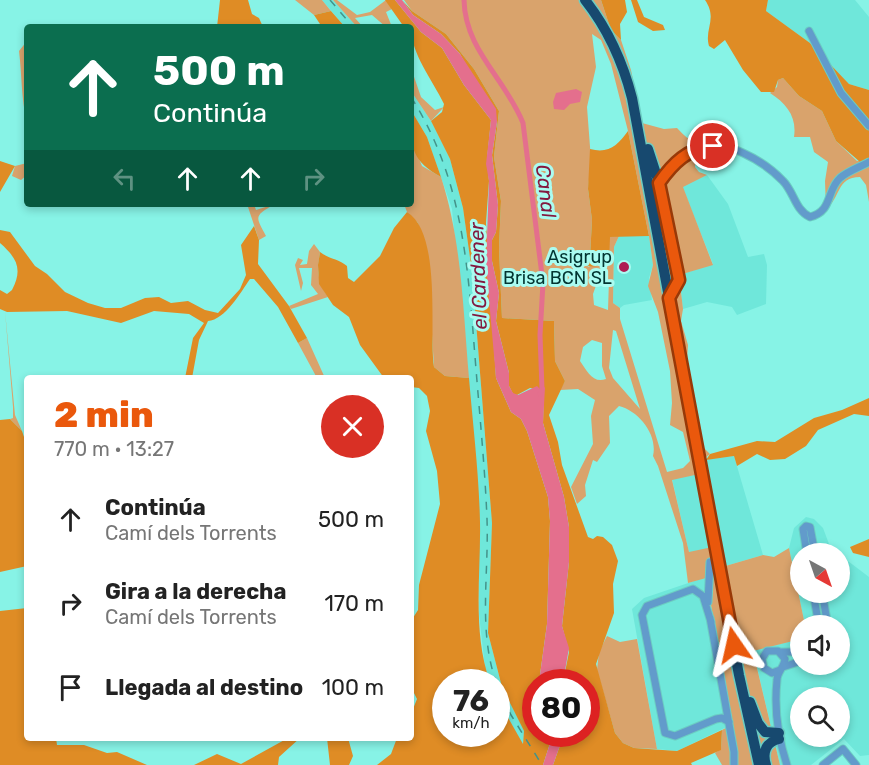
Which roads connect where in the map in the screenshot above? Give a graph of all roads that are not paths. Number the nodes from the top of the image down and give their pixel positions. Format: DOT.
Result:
graph roads {
  1 [pos="580,0"];
  2 [pos="585,0"];
  3 [pos="810,32"];
  4 [pos="869,126"];
  5 [pos="639,132"];
  6 [pos="869,162"];
  7 [pos="659,183"];
  8 [pos="679,280"];
  9 [pos="669,298"];
  10 [pos="805,543"];
  11 [pos="813,543"];
  12 [pos="711,562"];
  13 [pos="711,622"];
  14 [pos="781,652"];
  15 [pos="790,652"];
  16 [pos="790,666"];
  17 [pos="782,669"];
  18 [pos="772,673"];
  19 [pos="739,675"];
  20 [pos="777,680"];
  21 [pos="725,705"];
  22 [pos="716,719"];
  23 [pos="729,722"];
  24 [pos="774,737"];
  25 [pos="734,765"];
  26 [pos="753,765"];
  27 [pos="759,765"];
  28 [pos="766,765"];
  29 [pos="787,765"];
  30 [pos="823,765"];
  31 [pos="856,765"];
  1 -- 26 [label="highway"];
  2 -- 5 [label="highway"];
  3 -- 4 [label="street"];
  5 -- 7 [label="highway"];
  5 -- 9 [label="highway"];
  6 -- 7 [label="street"];
  7 -- 8 [label="street"];
  8 -- 9 [label="highway"];
  9 -- 19 [label="highway"];
  10 -- 11 [label="street"];
  12 -- 13 [label="street"];
  13 -- 21 [label="street"];
  13 -- 22 [label="street"];
  14 -- 15 [label="street"];
  14 -- 17 [label="street"];
  14 -- 18 [label="street"];
  16 -- 17 [label="street"];
  17 -- 18 [label="street"];
  17 -- 20 [label="street"];
  18 -- 20 [label="street"];
  19 -- 24 [label="highway"];
  19 -- 27 [label="highway"];
  20 -- 24 [label="street"];
  21 -- 22 [label="street"];
  21 -- 23 [label="street"];
  22 -- 23 [label="street"];
  23 -- 25 [label="street"];
  24 -- 28 [label="highway"];
  24 -- 29 [label="street"];
  30 -- 31 [label="street"];
}
